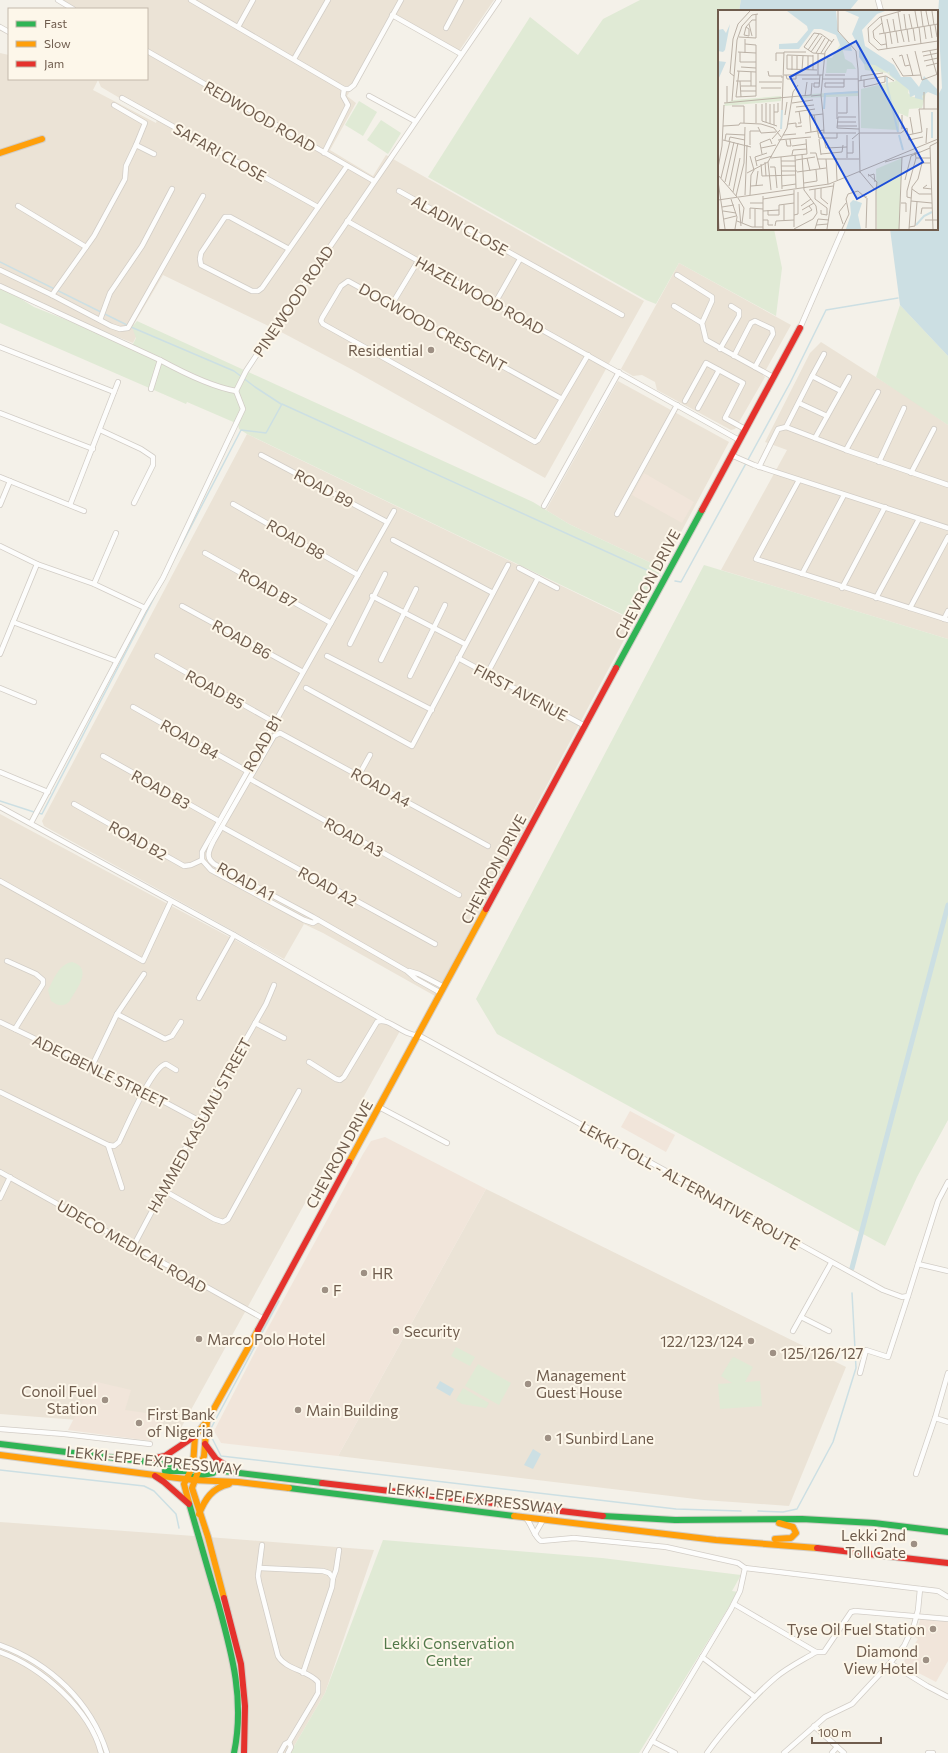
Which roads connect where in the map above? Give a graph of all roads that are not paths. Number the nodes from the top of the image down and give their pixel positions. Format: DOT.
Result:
graph roads {
  1 [pos="58,0"];
  2 [pos="191,0"];
  3 [pos="253,0"];
  4 [pos="328,0"];
  5 [pos="401,0"];
  6 [pos="461,0"];
  7 [pos="498,0"];
  8 [pos="878,0"];
  9 [pos="71,8"];
  10 [pos="881,10"];
  11 [pos="392,15"];
  12 [pos="238,27"];
  13 [pos="446,28"];
  14 [pos="148,52"];
  15 [pos="461,54"];
  16 [pos="294,59"];
  17 [pos="344,89"];
  18 [pos="369,96"];
  19 [pos="122,98"];
  20 [pos="114,105"];
  21 [pos="415,121"];
  22 [pos="42,139"];
  23 [pos="136,145"];
  24 [pos="0,153"];
  25 [pos="324,153"];
  26 [pos="154,154"];
  27 [pos="347,166"];
  28 [pos="374,181"];
  29 [pos="172,189"];
  30 [pos="399,191"];
  31 [pos="202,196"];
  32 [pos="18,206"];
  33 [pos="318,207"];
  34 [pos="347,221"];
  35 [pos="843,230"];
  36 [pos="86,247"];
  37 [pos="289,249"];
  38 [pos="520,259"];
  39 [pos="418,260"];
  40 [pos="0,270"];
  41 [pos="677,275"];
  42 [pos="0,286"];
  43 [pos="52,295"];
  44 [pos="495,303"];
  45 [pos="392,304"];
  46 [pos="674,306"];
  47 [pos="731,306"];
  48 [pos="101,315"];
  49 [pos="622,315"];
  50 [pos="702,323"];
  51 [pos="800,328"];
  52 [pos="0,347"];
  53 [pos="720,349"];
  54 [pos="824,354"];
  55 [pos="588,355"];
  56 [pos="734,356"];
  57 [pos="160,360"];
  58 [pos="755,367"];
  59 [pos="719,370"];
  60 [pos="619,372"];
  61 [pos="812,376"];
  62 [pos="773,377"];
  63 [pos="849,377"];
  64 [pos="118,382"];
  65 [pos="151,389"];
  66 [pos="236,390"];
  67 [pos="841,391"];
  68 [pos="114,392"];
  69 [pos="878,392"];
  70 [pos="562,399"];
  71 [pos="684,401"];
  72 [pos="799,403"];
  73 [pos="677,405"];
  74 [pos="698,408"];
  75 [pos="904,408"];
  76 [pos="0,413"];
  77 [pos="827,416"];
  78 [pos="786,427"];
  79 [pos="745,429"];
  80 [pos="934,429"];
  81 [pos="100,430"];
  82 [pos="815,438"];
  83 [pos="739,440"];
  84 [pos="92,449"];
  85 [pos="846,450"];
  86 [pos="262,455"];
  87 [pos="731,455"];
  88 [pos="879,462"];
  89 [pos="759,467"];
  90 [pos="911,472"];
  91 [pos="0,477"];
  92 [pos="798,480"];
  93 [pos="10,481"];
  94 [pos="947,483"];
  95 [pos="844,495"];
  96 [pos="134,503"];
  97 [pos="233,504"];
  98 [pos="0,505"];
  99 [pos="70,505"];
  100 [pos="544,506"];
  101 [pos="886,507"];
  102 [pos="84,511"];
  103 [pos="394,511"];
  104 [pos="617,514"];
  105 [pos="919,519"];
  106 [pos="388,522"];
  107 [pos="948,528"];
  108 [pos="116,533"];
  109 [pos="948,538"];
  110 [pos="393,540"];
  111 [pos="0,546"];
  112 [pos="205,553"];
  113 [pos="37,564"];
  114 [pos="508,565"];
  115 [pos="518,568"];
  116 [pos="385,574"];
  117 [pos="802,574"];
  118 [pos="358,575"];
  119 [pos="538,578"];
  120 [pos="94,584"];
  121 [pos="557,588"];
  122 [pos="842,588"];
  123 [pos="416,589"];
  124 [pos="493,593"];
  125 [pos="372,596"];
  126 [pos="876,598"];
  127 [pos="445,605"];
  128 [pos="182,606"];
  129 [pos="145,608"];
  130 [pos="910,608"];
  131 [pos="948,611"];
  132 [pos="404,613"];
  133 [pos="946,620"];
  134 [pos="13,622"];
  135 [pos="331,623"];
  136 [pos="433,628"];
  137 [pos="350,644"];
  138 [pos="465,644"];
  139 [pos="0,654"];
  140 [pos="157,656"];
  141 [pos="327,656"];
  142 [pos="458,658"];
  143 [pos="381,660"];
  144 [pos="116,661"];
  145 [pos="303,672"];
  146 [pos="487,674"];
  147 [pos="410,676"];
  148 [pos="0,688"];
  149 [pos="306,688"];
  150 [pos="34,702"];
  151 [pos="133,707"];
  152 [pos="432,710"];
  153 [pos="274,722"];
  154 [pos="585,726"];
  155 [pos="274,736"];
  156 [pos="370,755"];
  157 [pos="103,756"];
  158 [pos="247,771"];
  159 [pos="0,772"];
  160 [pos="359,775"];
  161 [pos="250,779"];
  162 [pos="48,792"];
  163 [pos="74,804"];
  164 [pos="0,807"];
  165 [pos="218,821"];
  166 [pos="31,823"];
  167 [pos="222,827"];
  168 [pos="488,846"];
  169 [pos="202,860"];
  170 [pos="0,881"];
  171 [pos="459,895"];
  172 [pos="171,902"];
  173 [pos="318,920"];
  174 [pos="234,935"];
  175 [pos="435,944"];
  176 [pos="7,961"];
  177 [pos="144,974"];
  178 [pos="274,985"];
  179 [pos="442,990"];
  180 [pos="199,998"];
  181 [pos="117,1014"];
  182 [pos="384,1020"];
  183 [pos="0,1022"];
  184 [pos="181,1022"];
  185 [pos="255,1024"];
  186 [pos="15,1029"];
  187 [pos="418,1035"];
  188 [pos="284,1038"];
  189 [pos="309,1062"];
  190 [pos="92,1066"];
  191 [pos="176,1070"];
  192 [pos="299,1091"];
  193 [pos="0,1092"];
  194 [pos="144,1092"];
  195 [pos="379,1107"];
  196 [pos="200,1121"];
  197 [pos="447,1143"];
  198 [pos="108,1145"];
  199 [pos="0,1172"];
  200 [pos="10,1177"];
  201 [pos="948,1182"];
  202 [pos="122,1188"];
  203 [pos="163,1190"];
  204 [pos="0,1198"];
  205 [pos="134,1246"];
  206 [pos="831,1263"];
  207 [pos="918,1264"];
  208 [pos="948,1271"];
  209 [pos="908,1296"];
  210 [pos="801,1317"];
  211 [pos="264,1319"];
  212 [pos="794,1331"];
  213 [pos="829,1331"];
  214 [pos="860,1373"];
  215 [pos="948,1373"];
  216 [pos="935,1418"];
  217 [pos="207,1421"];
  218 [pos="948,1422"];
  219 [pos="0,1429"];
  220 [pos="195,1436"];
  221 [pos="0,1444"];
  222 [pos="150,1444"];
  223 [pos="205,1444"];
  224 [pos="0,1455"];
  225 [pos="140,1462"];
  226 [pos="81,1465"];
  227 [pos="191,1468"];
  228 [pos="199,1468"];
  229 [pos="235,1472"];
  230 [pos="148,1474"];
  231 [pos="916,1474"];
  232 [pos="195,1477"];
  233 [pos="277,1477"];
  234 [pos="185,1478"];
  235 [pos="238,1482"];
  236 [pos="189,1504"];
  237 [pos="199,1514"];
  238 [pos="526,1518"];
  239 [pos="544,1520"];
  240 [pos="764,1520"];
  241 [pos="948,1532"];
  242 [pos="535,1535"];
  243 [pos="751,1542"];
  244 [pos="262,1545"];
  245 [pos="339,1550"];
  246 [pos="948,1564"];
  247 [pos="260,1568"];
  248 [pos="745,1568"];
  249 [pos="333,1578"];
  250 [pos="920,1589"];
  251 [pos="948,1597"];
  252 [pos="734,1604"];
  253 [pos="916,1615"];
  254 [pos="948,1619"];
  255 [pos="0,1646"];
  256 [pos="0,1652"];
  257 [pos="816,1652"];
  258 [pos="702,1657"];
  259 [pos="890,1663"];
  260 [pos="303,1672"];
  261 [pos="755,1697"];
  262 [pos="948,1697"];
  263 [pos="814,1726"];
  264 [pos="652,1740"];
  265 [pos="289,1742"];
  266 [pos="838,1747"];
  267 [pos="101,1753"];
  268 [pos="107,1753"];
  269 [pos="234,1753"];
  270 [pos="244,1753"];
  271 [pos="280,1753"];
  272 [pos="288,1753"];
  273 [pos="645,1753"];
  274 [pos="675,1753"];
  275 [pos="707,1753"];
  276 [pos="784,1753"];
  277 [pos="832,1753"];
  278 [pos="844,1753"];
  279 [pos="928,1753"];
  280 [pos="933,1753"];
  1 -- 9 [label="street"];
  2 -- 12 [label="street"];
  3 -- 12 [label="street"];
  4 -- 16 [label="street"];
  5 -- 11 [label="street"];
  6 -- 13 [label="street"];
  7 -- 15 [label="street, PINEWOOD ROAD"];
  8 -- 10 [label="street"];
  11 -- 15 [label="street"];
  11 -- 17 [label="street"];
  12 -- 16 [label="street"];
  14 -- 25 [label="street, REDWOOD ROAD"];
  15 -- 21 [label="street, PINEWOOD ROAD"];
  16 -- 17 [label="street"];
  17 -- 25 [label="street"];
  18 -- 21 [label="street"];
  19 -- 33 [label="street, SAFARI CLOSE"];
  20 -- 23 [label="street"];
  21 -- 28 [label="street, PINEWOOD ROAD"];
  22 -- 24 [label="main road"];
  23 -- 26 [label="street"];
  23 -- 36 [label="street"];
  25 -- 27 [label="street, REDWOOD ROAD"];
  27 -- 28 [label="street, REDWOOD ROAD"];
  27 -- 33 [label="street"];
  28 -- 34 [label="street, PINEWOOD ROAD"];
  29 -- 48 [label="street"];
  30 -- 38 [label="street, ALADIN CLOSE"];
  31 -- 48 [label="street"];
  32 -- 36 [label="street"];
  33 -- 37 [label="street"];
  34 -- 39 [label="street, HAZELWOOD ROAD"];
  34 -- 66 [label="street, PINEWOOD ROAD"];
  35 -- 51 [label="street"];
  36 -- 43 [label="street"];
  37 -- 37 [label="street"];
  38 -- 44 [label="street, ALADIN CLOSE"];
  38 -- 49 [label="street, ALADIN CLOSE"];
  39 -- 44 [label="street, HAZELWOOD ROAD"];
  39 -- 45 [label="street"];
  40 -- 43 [label="street"];
  41 -- 50 [label="street"];
  42 -- 57 [label="street"];
  43 -- 48 [label="street"];
  44 -- 55 [label="street, HAZELWOOD ROAD"];
  45 -- 70 [label="street, DOGWOOD CRESCENT"];
  45 -- 70 [label="street, DOGWOOD CRESCENT"];
  46 -- 50 [label="street"];
  47 -- 53 [label="street"];
  50 -- 53 [label="street"];
  51 -- 62 [label="main road, CHEVRON DRIVE"];
  52 -- 68 [label="street"];
  53 -- 56 [label="street"];
  54 -- 61 [label="street"];
  55 -- 60 [label="street, HAZELWOOD ROAD"];
  55 -- 70 [label="street"];
  56 -- 58 [label="street"];
  56 -- 58 [label="street"];
  57 -- 65 [label="street"];
  57 -- 66 [label="street"];
  58 -- 62 [label="street"];
  59 -- 71 [label="street"];
  59 -- 74 [label="street"];
  59 -- 79 [label="street"];
  60 -- 73 [label="street, HAZELWOOD ROAD"];
  60 -- 100 [label="street"];
  61 -- 67 [label="street"];
  61 -- 72 [label="street"];
  62 -- 79 [label="main road, CHEVRON DRIVE"];
  63 -- 67 [label="street"];
  64 -- 68 [label="street"];
  66 -- 129 [label="street"];
  67 -- 77 [label="street"];
  68 -- 81 [label="street"];
  69 -- 85 [label="street"];
  72 -- 77 [label="street"];
  72 -- 78 [label="street"];
  73 -- 83 [label="street, HAZELWOOD ROAD"];
  73 -- 104 [label="street"];
  75 -- 88 [label="street"];
  76 -- 84 [label="street"];
  77 -- 82 [label="street"];
  78 -- 82 [label="street"];
  78 -- 89 [label="street"];
  79 -- 83 [label="main road, CHEVRON DRIVE"];
  80 -- 90 [label="street"];
  81 -- 84 [label="street"];
  81 -- 96 [label="street"];
  82 -- 85 [label="street"];
  83 -- 87 [label="main road, CHEVRON DRIVE"];
  84 -- 99 [label="street"];
  85 -- 88 [label="street"];
  86 -- 106 [label="street, ROAD B9"];
  87 -- 89 [label="street"];
  87 -- 154 [label="main road, CHEVRON DRIVE"];
  88 -- 90 [label="street"];
  89 -- 92 [label="street"];
  90 -- 94 [label="street"];
  91 -- 93 [label="street"];
  92 -- 95 [label="street"];
  92 -- 117 [label="street"];
  93 -- 98 [label="street"];
  93 -- 99 [label="street"];
  95 -- 101 [label="street"];
  95 -- 117 [label="street"];
  97 -- 118 [label="street, ROAD B8"];
  99 -- 102 [label="street"];
  101 -- 105 [label="street"];
  101 -- 122 [label="street"];
  103 -- 106 [label="street, ROAD B1"];
  105 -- 107 [label="street"];
  105 -- 126 [label="street"];
  106 -- 118 [label="street, ROAD B1"];
  108 -- 120 [label="street"];
  109 -- 130 [label="street"];
  110 -- 124 [label="street"];
  111 -- 113 [label="street"];
  112 -- 135 [label="street, ROAD B7"];
  113 -- 120 [label="street"];
  113 -- 134 [label="street"];
  114 -- 124 [label="street"];
  115 -- 119 [label="street"];
  116 -- 125 [label="street"];
  117 -- 122 [label="street"];
  118 -- 135 [label="street, ROAD B1"];
  119 -- 121 [label="street"];
  119 -- 146 [label="street"];
  120 -- 129 [label="street"];
  122 -- 126 [label="street"];
  123 -- 132 [label="street"];
  124 -- 138 [label="street"];
  125 -- 132 [label="street"];
  125 -- 137 [label="street"];
  126 -- 130 [label="street"];
  127 -- 136 [label="street"];
  128 -- 145 [label="street, ROAD B6"];
  129 -- 144 [label="street"];
  130 -- 133 [label="street"];
  131 -- 133 [label="street"];
  132 -- 136 [label="street"];
  132 -- 143 [label="street"];
  134 -- 139 [label="street"];
  134 -- 144 [label="street"];
  135 -- 145 [label="street, ROAD B1"];
  136 -- 138 [label="street"];
  136 -- 147 [label="street"];
  138 -- 142 [label="street"];
  140 -- 153 [label="street, ROAD B5"];
  141 -- 152 [label="street"];
  142 -- 146 [label="street, FIRST AVENUE"];
  142 -- 152 [label="street"];
  144 -- 162 [label="street"];
  145 -- 153 [label="street, ROAD B1"];
  146 -- 154 [label="street, FIRST AVENUE"];
  148 -- 150 [label="street"];
  149 -- 152 [label="street"];
  151 -- 158 [label="street, ROAD B4"];
  153 -- 158 [label="street, ROAD B1"];
  154 -- 179 [label="main road, CHEVRON DRIVE"];
  155 -- 160 [label="street, ROAD A4"];
  155 -- 161 [label="street, ROAD A1"];
  156 -- 160 [label="street"];
  157 -- 165 [label="street, ROAD B3"];
  158 -- 165 [label="street, ROAD B1"];
  159 -- 162 [label="street"];
  160 -- 168 [label="street, ROAD A4"];
  161 -- 167 [label="street, ROAD A1"];
  161 -- 171 [label="street, ROAD A3"];
  162 -- 166 [label="street"];
  163 -- 169 [label="street, ROAD B2"];
  164 -- 166 [label="street, LEKKI TOLL - ALTERNATIVE ROUTE"];
  165 -- 169 [label="street, ROAD B1"];
  166 -- 172 [label="street, LEKKI TOLL - ALTERNATIVE ROUTE"];
  167 -- 173 [label="street, ROAD A1"];
  167 -- 175 [label="street, ROAD A2"];
  169 -- 173 [label="street"];
  170 -- 172 [label="street"];
  172 -- 174 [label="street, LEKKI TOLL - ALTERNATIVE ROUTE"];
  173 -- 179 [label="street, ROAD A1"];
  174 -- 180 [label="street"];
  174 -- 182 [label="street, LEKKI TOLL - ALTERNATIVE ROUTE"];
  176 -- 186 [label="street"];
  177 -- 181 [label="street"];
  178 -- 185 [label="street, HAMMED KASUMU STREET"];
  179 -- 187 [label="main road, CHEVRON DRIVE"];
  181 -- 184 [label="street"];
  181 -- 190 [label="street"];
  182 -- 187 [label="street, LEKKI TOLL - ALTERNATIVE ROUTE"];
  182 -- 189 [label="street"];
  183 -- 186 [label="street, ADEGBENLE STREET"];
  185 -- 188 [label="street"];
  185 -- 196 [label="street, HAMMED KASUMU STREET"];
  186 -- 190 [label="street, ADEGBENLE STREET"];
  187 -- 195 [label="main road, CHEVRON DRIVE"];
  187 -- 206 [label="street, LEKKI TOLL - ALTERNATIVE ROUTE"];
  190 -- 194 [label="street, ADEGBENLE STREET"];
  191 -- 194 [label="street"];
  192 -- 203 [label="street"];
  193 -- 198 [label="street"];
  194 -- 196 [label="street, ADEGBENLE STREET"];
  194 -- 198 [label="street"];
  195 -- 197 [label="street"];
  195 -- 211 [label="main road, CHEVRON DRIVE"];
  196 -- 203 [label="street, HAMMED KASUMU STREET"];
  198 -- 202 [label="street"];
  199 -- 200 [label="street, UDECO MEDICAL ROAD"];
  200 -- 204 [label="street"];
  200 -- 205 [label="street, UDECO MEDICAL ROAD"];
  201 -- 207 [label="street"];
  203 -- 205 [label="street, HAMMED KASUMU STREET"];
  205 -- 211 [label="street, UDECO MEDICAL ROAD"];
  206 -- 209 [label="street, LEKKI TOLL - ALTERNATIVE ROUTE"];
  206 -- 210 [label="street"];
  207 -- 208 [label="street"];
  207 -- 209 [label="street"];
  209 -- 214 [label="street"];
  210 -- 212 [label="street"];
  210 -- 213 [label="street"];
  211 -- 217 [label="main road, CHEVRON DRIVE"];
  215 -- 216 [label="street"];
  216 -- 218 [label="street"];
  216 -- 231 [label="street"];
  217 -- 220 [label="main road, CHEVRON DRIVE"];
  217 -- 223 [label="main road, CHEVRON DRIVE"];
  219 -- 222 [label="street"];
  220 -- 225 [label="main road, CHEVRON DRIVE"];
  220 -- 227 [label="main road"];
  221 -- 225 [label="main road, LEKKI-EPE EXPRESSWAY"];
  223 -- 228 [label="main road, CHEVRON DRIVE"];
  223 -- 229 [label="main road"];
  224 -- 226 [label="main road, LEKKI-EPE EXPRESSWAY"];
  225 -- 227 [label="main road, LEKKI-EPE EXPRESSWAY"];
  226 -- 227 [label="main road"];
  226 -- 230 [label="main road, LEKKI-EPE EXPRESSWAY"];
  227 -- 228 [label="main road, LEKKI-EPE EXPRESSWAY"];
  227 -- 234 [label="main road"];
  228 -- 229 [label="main road, LEKKI-EPE EXPRESSWAY"];
  228 -- 232 [label="main road, CHEVRON DRIVE"];
  229 -- 233 [label="main road, LEKKI-EPE EXPRESSWAY"];
  230 -- 234 [label="main road, LEKKI-EPE EXPRESSWAY"];
  230 -- 236 [label="main road"];
  232 -- 233 [label="main road"];
  232 -- 234 [label="main road"];
  232 -- 235 [label="main road, LEKKI-EPE EXPRESSWAY"];
  232 -- 237 [label="main road"];
  233 -- 240 [label="main road, LEKKI-EPE EXPRESSWAY"];
  234 -- 236 [label="main road"];
  235 -- 237 [label="main road"];
  235 -- 238 [label="main road, LEKKI-EPE EXPRESSWAY"];
  236 -- 269 [label="main road"];
  237 -- 270 [label="main road"];
  238 -- 239 [label="main road, LEKKI-EPE EXPRESSWAY"];
  238 -- 242 [label="street"];
  239 -- 242 [label="street"];
  239 -- 243 [label="main road, LEKKI-EPE EXPRESSWAY"];
  240 -- 241 [label="main road, LEKKI-EPE EXPRESSWAY"];
  240 -- 243 [label="main road"];
  242 -- 248 [label="street"];
  243 -- 246 [label="main road, LEKKI-EPE EXPRESSWAY"];
  244 -- 247 [label="street"];
  245 -- 249 [label="street"];
  247 -- 249 [label="street"];
  247 -- 260 [label="street"];
  248 -- 250 [label="street"];
  248 -- 252 [label="street"];
  249 -- 260 [label="street"];
  250 -- 251 [label="street"];
  250 -- 253 [label="street"];
  252 -- 257 [label="street"];
  252 -- 258 [label="street"];
  253 -- 254 [label="street"];
  253 -- 257 [label="street"];
  253 -- 259 [label="street"];
  255 -- 268 [label="street"];
  256 -- 267 [label="street"];
  257 -- 261 [label="street"];
  258 -- 261 [label="street"];
  258 -- 264 [label="street"];
  259 -- 262 [label="street"];
  259 -- 263 [label="street"];
  260 -- 265 [label="street"];
  261 -- 275 [label="street"];
  263 -- 266 [label="street"];
  263 -- 276 [label="street"];
  264 -- 273 [label="street"];
  264 -- 274 [label="street"];
  265 -- 271 [label="street"];
  265 -- 272 [label="street"];
  266 -- 277 [label="street"];
  266 -- 278 [label="street"];
  279 -- 280 [label="street"];
}
